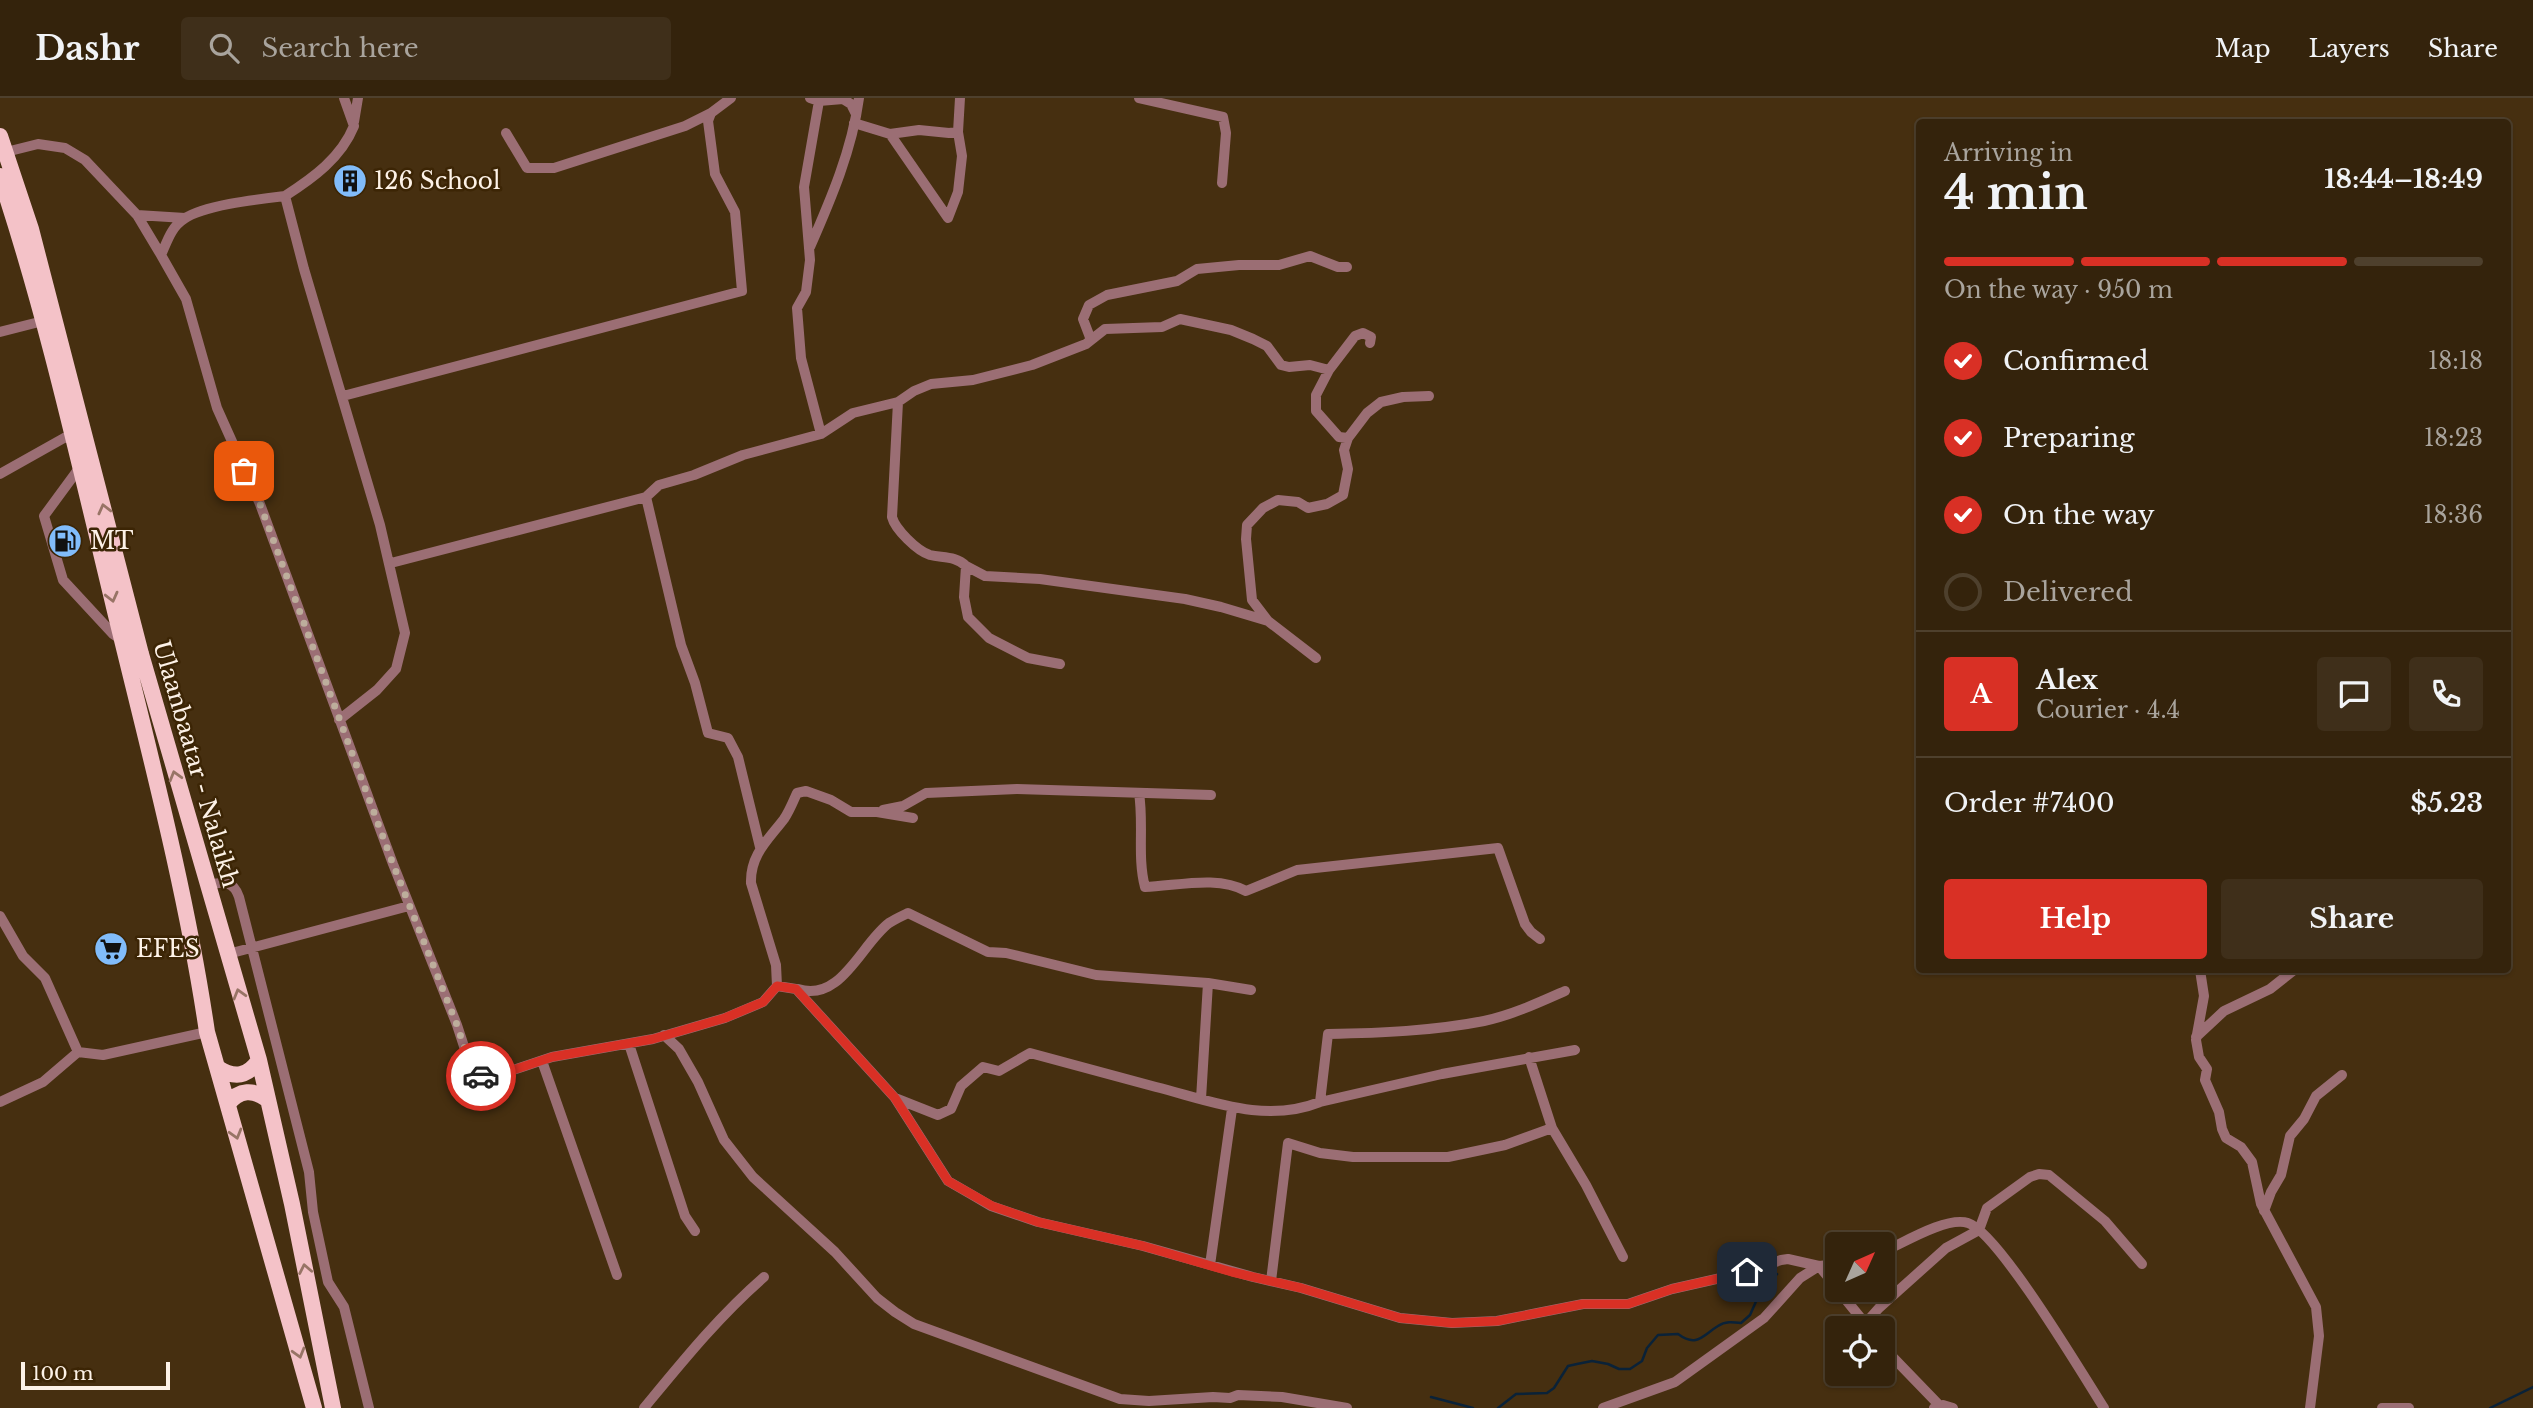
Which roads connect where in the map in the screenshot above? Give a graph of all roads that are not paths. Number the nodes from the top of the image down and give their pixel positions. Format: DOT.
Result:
graph roads {
  1 [pos="344,98"];
  2 [pos="358,98"];
  3 [pos="731,98"];
  4 [pos="859,98"];
  5 [pos="960,98"];
  6 [pos="1139,98"];
  7 [pos="814,99"];
  8 [pos="711,113"];
  9 [pos="856,119"];
  10 [pos="354,126"];
  11 [pos="958,132"];
  12 [pos="506,133"];
  13 [pos="890,134"];
  14 [pos="0,136"];
  15 [pos="6,152"];
  16 [pos="0,176"];
  17 [pos="1222,183"];
  18 [pos="285,196"];
  19 [pos="137,215"];
  20 [pos="185,218"];
  21 [pos="809,249"];
  22 [pos="161,255"];
  23 [pos="1348,267"];
  24 [pos="43,321"];
  25 [pos="0,332"];
  26 [pos="1091,340"];
  27 [pos="1370,343"];
  28 [pos="1329,369"];
  29 [pos="342,396"];
  30 [pos="1429,396"];
  31 [pos="898,402"];
  32 [pos="821,434"];
  33 [pos="73,436"];
  34 [pos="1348,438"];
  35 [pos="80,467"];
  36 [pos="0,474"];
  37 [pos="646,497"];
  38 [pos="390,563"];
  39 [pos="966,566"];
  40 [pos="1268,621"];
  41 [pos="122,640"];
  42 [pos="1316,658"];
  43 [pos="1060,664"];
  44 [pos="339,720"];
  45 [pos="1139,793"];
  46 [pos="1211,795"];
  47 [pos="877,811"];
  48 [pos="912,818"];
  49 [pos="760,847"];
  50 [pos="206,885"];
  51 [pos="409,906"];
  52 [pos="0,916"];
  53 [pos="4,931"];
  54 [pos="1541,939"];
  55 [pos="253,948"];
  56 [pos="228,954"];
  57 [pos="2200,973"];
  58 [pos="2290,973"];
  59 [pos="1209,983"];
  60 [pos="777,986"];
  61 [pos="796,989"];
  62 [pos="1251,990"];
  63 [pos="1565,991"];
  64 [pos="207,1032"];
  65 [pos="664,1035"];
  66 [pos="2196,1037"];
  67 [pos="629,1044"];
  68 [pos="1575,1050"];
  69 [pos="78,1052"];
  70 [pos="1529,1057"];
  71 [pos="259,1060"];
  72 [pos="542,1061"];
  73 [pos="218,1069"];
  74 [pos="2342,1075"];
  75 [pos="895,1098"];
  76 [pos="1201,1099"];
  77 [pos="268,1100"];
  78 [pos="0,1102"];
  79 [pos="1320,1102"];
  80 [pos="228,1104"];
  81 [pos="1232,1109"];
  82 [pos="1552,1128"];
  83 [pos="2264,1211"];
  84 [pos="1979,1230"];
  85 [pos="695,1231"];
  86 [pos="1895,1247"];
  87 [pos="1623,1257"];
  88 [pos="2141,1264"];
  89 [pos="1210,1265"];
  90 [pos="1825,1265"];
  91 [pos="1819,1266"];
  92 [pos="1825,1273"];
  93 [pos="617,1275"];
  94 [pos="764,1277"];
  95 [pos="1271,1281"];
  96 [pos="1849,1302"];
  97 [pos="1860,1316"];
  98 [pos="1872,1316"];
  99 [pos="1895,1360"];
  100 [pos="1231,1403"];
  101 [pos="1937,1407"];
  102 [pos="314,1408"];
  103 [pos="333,1408"];
  104 [pos="369,1408"];
  105 [pos="644,1408"];
  106 [pos="1347,1408"];
  107 [pos="1603,1408"];
  108 [pos="1953,1408"];
  109 [pos="2104,1408"];
  110 [pos="2309,1408"];
  111 [pos="2382,1408"];
  112 [pos="2409,1408"];
  1 -- 10 [label="street"];
  2 -- 10 [label="street"];
  3 -- 8 [label="street"];
  4 -- 9 [label="street"];
  5 -- 11 [label="street"];
  6 -- 17 [label="street"];
  7 -- 9 [label="street"];
  7 -- 21 [label="street"];
  8 -- 12 [label="street"];
  8 -- 29 [label="street"];
  9 -- 13 [label="street"];
  9 -- 21 [label="street"];
  10 -- 18 [label="street"];
  11 -- 13 [label="street"];
  11 -- 13 [label="street"];
  14 -- 15 [label="highway, Ulaanbaatar - Nalaikh"];
  15 -- 19 [label="street"];
  50 -- 15 [label="highway, Ulaanbaatar - Nalaikh, one-way"];
  16 -- 24 [label="highway, Ulaanbaatar - Nalaikh"];
  18 -- 20 [label="street"];
  18 -- 29 [label="street"];
  19 -- 20 [label="street"];
  19 -- 22 [label="street"];
  20 -- 22 [label="street"];
  21 -- 32 [label="street"];
  22 -- 44 [label="street"];
  23 -- 26 [label="street"];
  24 -- 25 [label="street"];
  24 -- 33 [label="highway, Ulaanbaatar - Nalaikh"];
  26 -- 28 [label="street"];
  26 -- 31 [label="street"];
  27 -- 28 [label="street"];
  28 -- 34 [label="street"];
  29 -- 38 [label="street"];
  30 -- 34 [label="street"];
  31 -- 32 [label="street"];
  31 -- 39 [label="street"];
  32 -- 37 [label="street"];
  33 -- 35 [label="highway, Ulaanbaatar - Nalaikh"];
  33 -- 36 [label="street"];
  34 -- 40 [label="street"];
  35 -- 41 [label="highway, Ulaanbaatar - Nalaikh, one-way"];
  35 -- 41 [label="street"];
  37 -- 38 [label="street"];
  37 -- 49 [label="street"];
  38 -- 44 [label="street"];
  39 -- 40 [label="street"];
  39 -- 43 [label="street"];
  40 -- 42 [label="street"];
  41 -- 64 [label="highway, Ulaanbaatar - Nalaikh"];
  44 -- 51 [label="street"];
  45 -- 46 [label="street"];
  45 -- 47 [label="street"];
  45 -- 54 [label="street"];
  47 -- 48 [label="street"];
  47 -- 49 [label="street"];
  49 -- 60 [label="street"];
  50 -- 55 [label="street"];
  50 -- 56 [label="highway, Ulaanbaatar - Nalaikh"];
  51 -- 55 [label="street"];
  51 -- 72 [label="street"];
  52 -- 53 [label="street"];
  53 -- 69 [label="street"];
  55 -- 56 [label="street"];
  55 -- 104 [label="street"];
  71 -- 56 [label="highway, Ulaanbaatar - Nalaikh, one-way"];
  57 -- 66 [label="street"];
  58 -- 66 [label="street"];
  59 -- 61 [label="street"];
  59 -- 62 [label="street"];
  59 -- 76 [label="street"];
  60 -- 61 [label="street"];
  60 -- 65 [label="street"];
  61 -- 75 [label="street"];
  63 -- 79 [label="street"];
  64 -- 69 [label="street"];
  64 -- 73 [label="highway, Ulaanbaatar - Nalaikh"];
  65 -- 67 [label="street"];
  65 -- 100 [label="street"];
  66 -- 83 [label="street"];
  67 -- 72 [label="street"];
  67 -- 85 [label="street"];
  68 -- 70 [label="street"];
  69 -- 78 [label="street"];
  70 -- 79 [label="street"];
  70 -- 82 [label="street"];
  71 -- 73 [label="highway"];
  71 -- 77 [label="highway, Ulaanbaatar - Nalaikh"];
  72 -- 93 [label="street"];
  73 -- 80 [label="highway, Ulaanbaatar - Nalaikh"];
  74 -- 83 [label="street"];
  75 -- 76 [label="street"];
  75 -- 89 [label="street"];
  76 -- 81 [label="street"];
  77 -- 80 [label="highway"];
  103 -- 77 [label="highway, Ulaanbaatar - Nalaikh, one-way"];
  79 -- 81 [label="street"];
  80 -- 102 [label="highway, Ulaanbaatar - Nalaikh, one-way"];
  81 -- 89 [label="street"];
  82 -- 87 [label="street"];
  82 -- 95 [label="street"];
  83 -- 110 [label="street"];
  84 -- 86 [label="street"];
  84 -- 88 [label="street"];
  84 -- 98 [label="street"];
  84 -- 109 [label="street"];
  89 -- 95 [label="street"];
  90 -- 91 [label="street"];
  91 -- 92 [label="street"];
  91 -- 95 [label="street"];
  91 -- 107 [label="street"];
  94 -- 105 [label="street"];
  96 -- 97 [label="street"];
  99 -- 101 [label="street"];
  100 -- 106 [label="street"];
  101 -- 108 [label="street"];
  111 -- 112 [label="street"];
}
